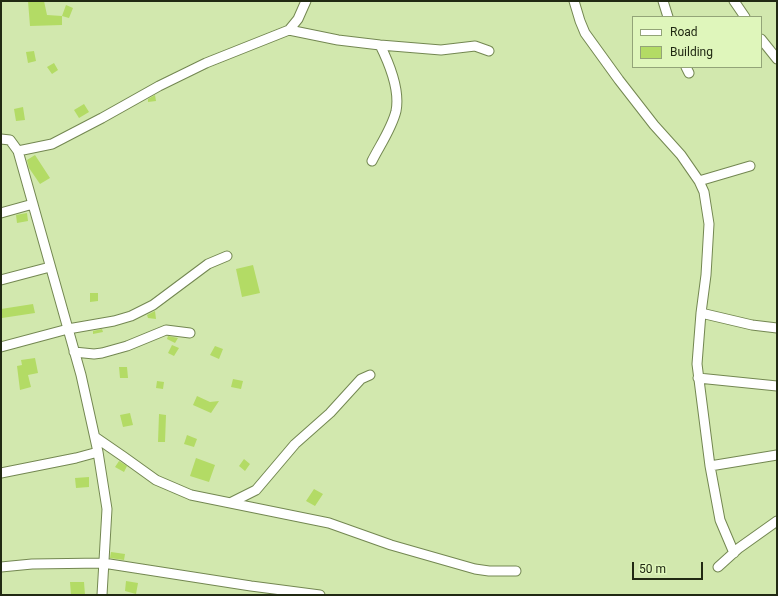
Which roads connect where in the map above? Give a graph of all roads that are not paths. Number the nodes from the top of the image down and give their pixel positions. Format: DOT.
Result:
graph roads {
  1 [pos="306,1"];
  2 [pos="574,1"];
  3 [pos="663,1"];
  4 [pos="734,1"];
  5 [pos="668,16"];
  6 [pos="744,16"];
  7 [pos="289,30"];
  8 [pos="762,40"];
  9 [pos="380,45"];
  10 [pos="489,51"];
  11 [pos="777,59"];
  12 [pos="1,139"];
  13 [pos="18,151"];
  14 [pos="372,161"];
  15 [pos="750,166"];
  16 [pos="699,181"];
  17 [pos="33,204"];
  18 [pos="1,213"];
  19 [pos="227,256"];
  20 [pos="50,267"];
  21 [pos="1,280"];
  22 [pos="701,313"];
  23 [pos="777,328"];
  24 [pos="68,329"];
  25 [pos="190,333"];
  26 [pos="1,347"];
  27 [pos="74,352"];
  28 [pos="370,374"];
  29 [pos="698,378"];
  30 [pos="777,386"];
  31 [pos="95,437"];
  32 [pos="98,452"];
  33 [pos="777,455"];
  34 [pos="710,466"];
  35 [pos="1,473"];
  36 [pos="230,503"];
  37 [pos="777,522"];
  38 [pos="734,553"];
  39 [pos="103,563"];
  40 [pos="1,567"];
  41 [pos="718,567"];
  42 [pos="516,571"];
  43 [pos="102,595"];
  44 [pos="320,595"];
  1 -- 7 [label="street"];
  2 -- 16 [label="street"];
  3 -- 5 [label="street"];
  4 -- 6 [label="street"];
  7 -- 9 [label="street"];
  7 -- 13 [label="street"];
  8 -- 11 [label="street"];
  9 -- 10 [label="street"];
  9 -- 14 [label="street"];
  12 -- 13 [label="street"];
  13 -- 17 [label="street"];
  15 -- 16 [label="street"];
  16 -- 22 [label="street"];
  17 -- 18 [label="street"];
  17 -- 20 [label="street"];
  19 -- 24 [label="street"];
  20 -- 21 [label="street"];
  20 -- 24 [label="street"];
  22 -- 23 [label="street"];
  22 -- 29 [label="street"];
  24 -- 26 [label="street"];
  24 -- 27 [label="street"];
  25 -- 27 [label="street"];
  27 -- 31 [label="street"];
  28 -- 36 [label="street"];
  29 -- 30 [label="street"];
  29 -- 34 [label="street"];
  31 -- 32 [label="street"];
  31 -- 36 [label="street"];
  32 -- 35 [label="street"];
  32 -- 39 [label="street"];
  33 -- 34 [label="street"];
  34 -- 38 [label="street"];
  36 -- 42 [label="street"];
  37 -- 38 [label="street"];
  38 -- 41 [label="street"];
  39 -- 40 [label="street"];
  39 -- 43 [label="street"];
  39 -- 44 [label="street"];
}
